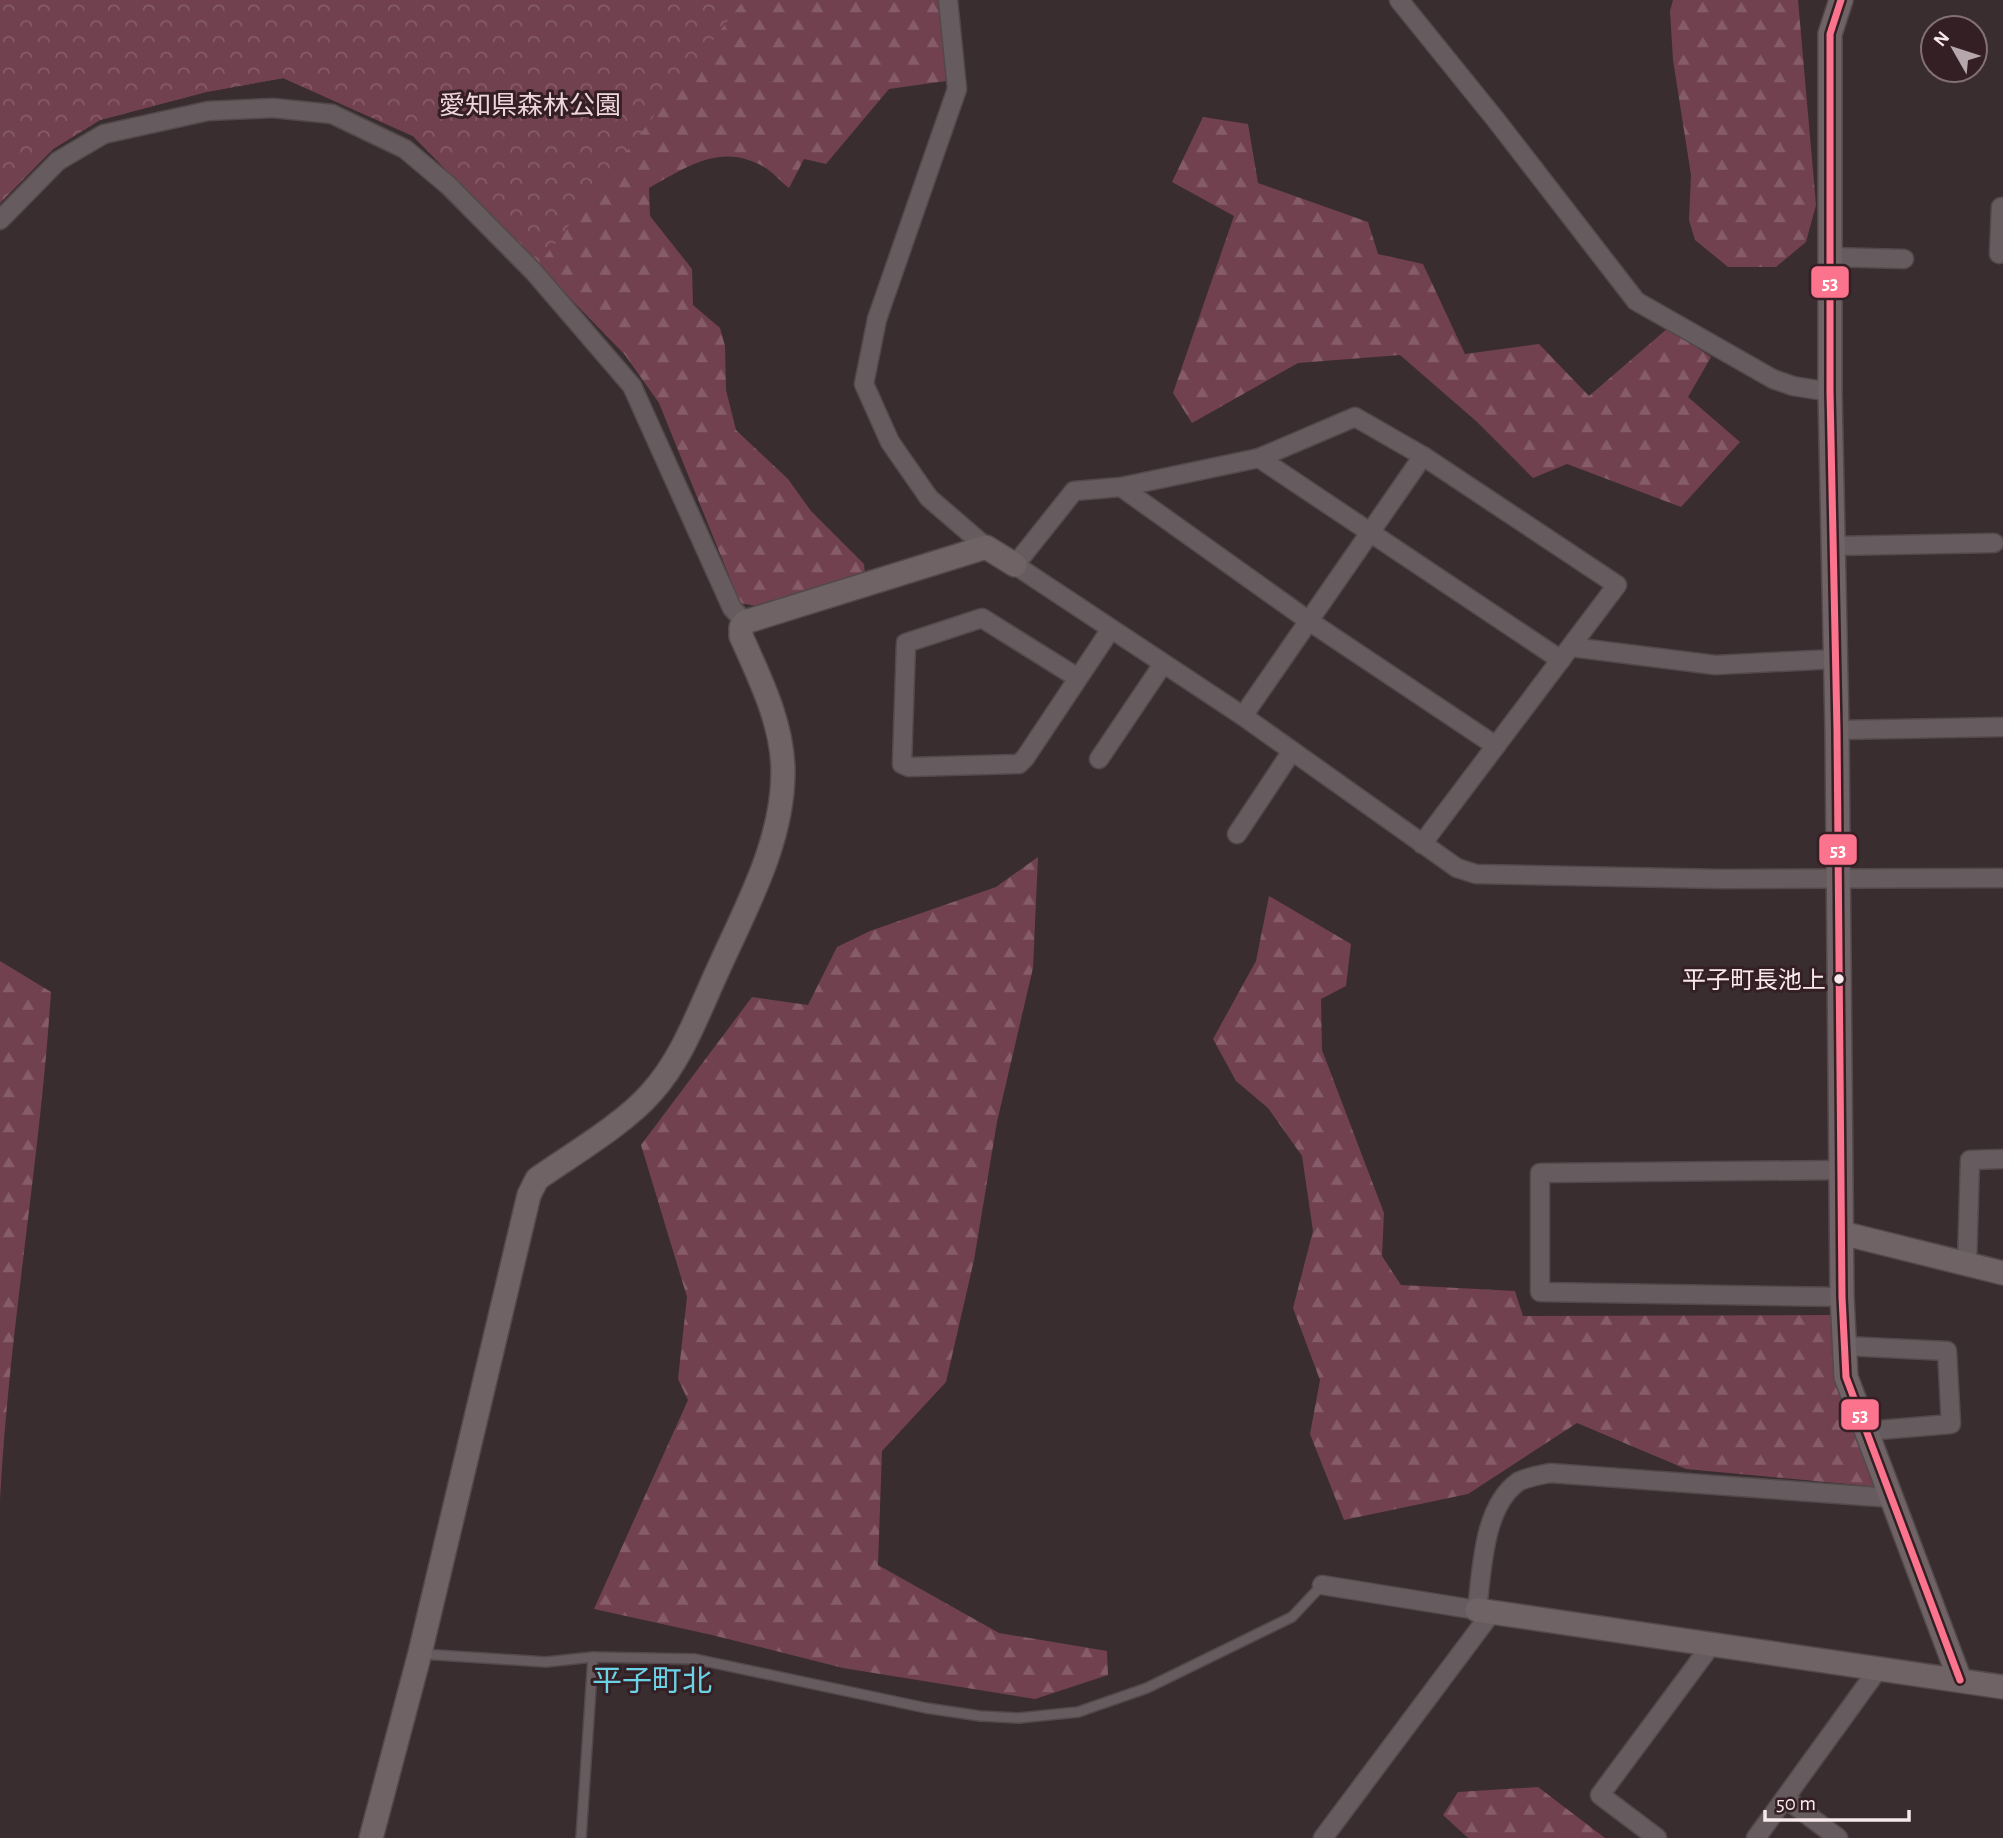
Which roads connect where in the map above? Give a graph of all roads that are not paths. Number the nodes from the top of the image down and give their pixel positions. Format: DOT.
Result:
graph roads {
  1 [pos="948,0"];
  2 [pos="1399,0"];
  3 [pos="1841,0"];
  4 [pos="2003,207"];
  5 [pos="0,220"];
  6 [pos="1999,254"];
  7 [pos="1830,257"];
  8 [pos="1904,259"];
  9 [pos="1830,391"];
  10 [pos="1423,456"];
  11 [pos="1259,458"];
  12 [pos="1121,487"];
  13 [pos="1371,531"];
  14 [pos="1994,544"];
  15 [pos="1833,546"];
  16 [pos="986,547"];
  17 [pos="1014,565"];
  18 [pos="1309,621"];
  19 [pos="744,622"];
  20 [pos="1111,629"];
  21 [pos="1566,653"];
  22 [pos="1836,659"];
  23 [pos="1163,664"];
  24 [pos="1078,678"];
  25 [pos="1243,716"];
  26 [pos="2003,727"];
  27 [pos="1837,730"];
  28 [pos="1496,746"];
  29 [pos="1292,751"];
  30 [pos="1099,759"];
  31 [pos="1237,834"];
  32 [pos="1422,844"];
  33 [pos="1837,878"];
  34 [pos="2003,878"];
  35 [pos="2003,1159"];
  36 [pos="1841,1170"];
  37 [pos="1842,1233"];
  38 [pos="1967,1264"];
  39 [pos="2003,1273"];
  40 [pos="1842,1297"];
  41 [pos="1845,1346"];
  42 [pos="1867,1431"];
  43 [pos="1893,1499"];
  44 [pos="1322,1585"];
  45 [pos="1484,1611"];
  46 [pos="1712,1644"];
  47 [pos="420,1653"];
  48 [pos="593,1657"];
  49 [pos="1879,1668"];
  50 [pos="1960,1680"];
  51 [pos="2003,1687"];
  52 [pos="1785,1798"];
  53 [pos="371,1838"];
  54 [pos="581,1838"];
  55 [pos="1323,1838"];
  56 [pos="1657,1838"];
  57 [pos="1756,1838"];
  58 [pos="1838,1838"];
  1 -- 16 [label="street"];
  2 -- 9 [label="street"];
  3 -- 7 [label="street"];
  4 -- 6 [label="street"];
  5 -- 19 [label="street"];
  7 -- 8 [label="street"];
  7 -- 9 [label="street"];
  9 -- 15 [label="street"];
  10 -- 11 [label="street"];
  10 -- 13 [label="street"];
  10 -- 21 [label="street"];
  11 -- 12 [label="street"];
  11 -- 13 [label="street"];
  12 -- 17 [label="street"];
  12 -- 18 [label="street"];
  13 -- 18 [label="street"];
  13 -- 21 [label="street"];
  14 -- 15 [label="street"];
  15 -- 22 [label="street"];
  16 -- 17 [label="street"];
  16 -- 19 [label="street"];
  17 -- 20 [label="street"];
  18 -- 25 [label="street"];
  18 -- 28 [label="street"];
  19 -- 47 [label="street"];
  20 -- 23 [label="street"];
  20 -- 24 [label="street"];
  21 -- 22 [label="street"];
  21 -- 28 [label="street"];
  22 -- 27 [label="street"];
  23 -- 25 [label="street"];
  23 -- 30 [label="street"];
  24 -- 24 [label="street"];
  25 -- 29 [label="street"];
  26 -- 27 [label="street"];
  27 -- 33 [label="street"];
  28 -- 32 [label="street"];
  29 -- 31 [label="street"];
  29 -- 32 [label="street"];
  32 -- 33 [label="street"];
  33 -- 34 [label="street"];
  33 -- 36 [label="street"];
  35 -- 38 [label="street"];
  36 -- 37 [label="street"];
  36 -- 40 [label="street"];
  37 -- 38 [label="street"];
  37 -- 40 [label="street"];
  38 -- 39 [label="street"];
  40 -- 41 [label="street"];
  41 -- 42 [label="street"];
  41 -- 42 [label="street"];
  42 -- 43 [label="street"];
  43 -- 45 [label="street"];
  43 -- 50 [label="street"];
  44 -- 45 [label="street"];
  44 -- 48 [label="lane"];
  45 -- 46 [label="street"];
  45 -- 55 [label="street"];
  46 -- 49 [label="street"];
  46 -- 56 [label="street"];
  47 -- 48 [label="lane"];
  47 -- 53 [label="street"];
  48 -- 54 [label="lane"];
  49 -- 50 [label="street"];
  49 -- 52 [label="street"];
  50 -- 51 [label="street"];
  52 -- 57 [label="street"];
  52 -- 58 [label="street"];
}
